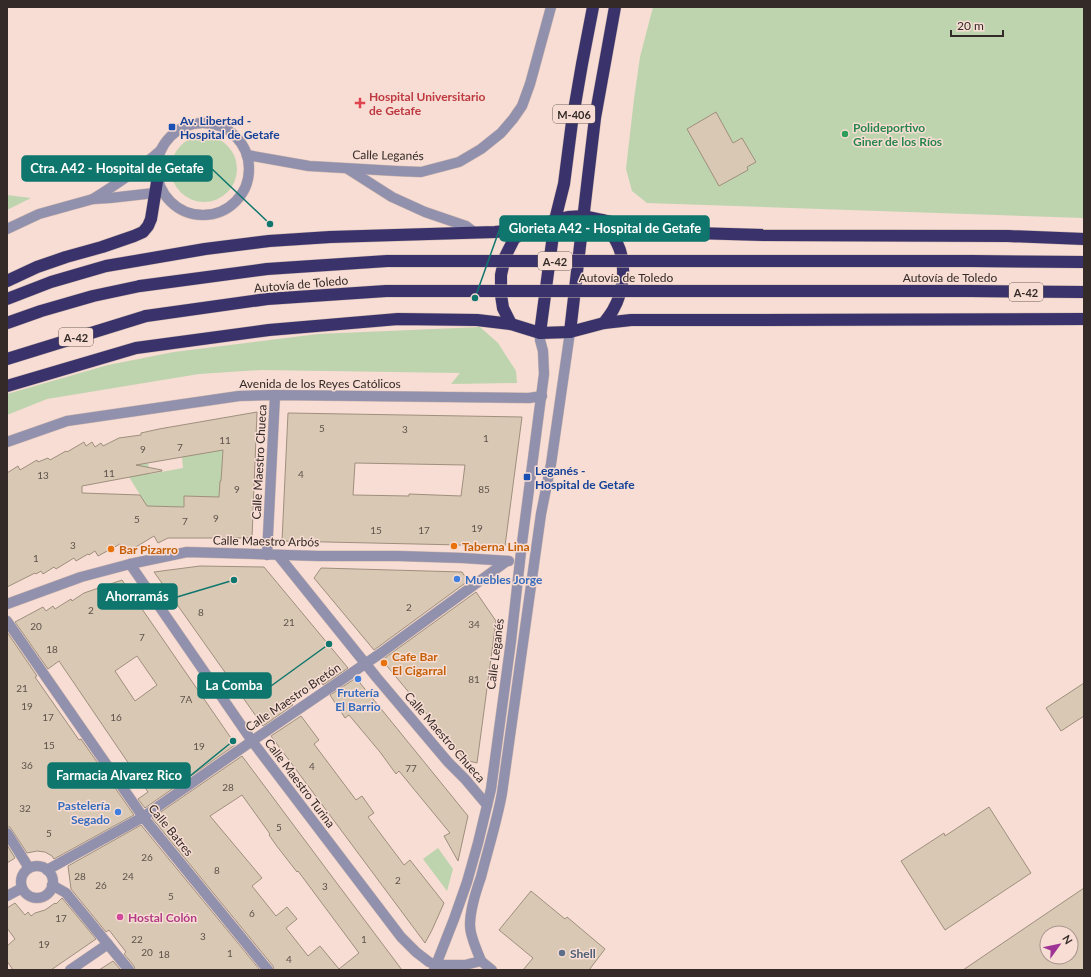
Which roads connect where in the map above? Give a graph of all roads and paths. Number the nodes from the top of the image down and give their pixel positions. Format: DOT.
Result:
graph roads {
  1 [pos="550,7"];
  2 [pos="593,7"];
  3 [pos="615,7"];
  4 [pos="161,150"];
  5 [pos="247,155"];
  6 [pos="348,169"];
  7 [pos="158,176"];
  8 [pos="159,192"];
  9 [pos="93,199"];
  10 [pos="584,216"];
  11 [pos="554,220"];
  12 [pos="602,220"];
  13 [pos="7,229"];
  14 [pos="527,229"];
  15 [pos="474,232"];
  16 [pos="1084,239"];
  17 [pos="1084,262"];
  18 [pos="7,281"];
  19 [pos="1084,292"];
  20 [pos="7,299"];
  21 [pos="1084,319"];
  22 [pos="7,323"];
  23 [pos="604,323"];
  24 [pos="511,324"];
  25 [pos="570,332"];
  26 [pos="540,333"];
  27 [pos="7,359"];
  28 [pos="7,386"];
  29 [pos="275,395"];
  30 [pos="542,396"];
  31 [pos="7,442"];
  32 [pos="522,543"];
  33 [pos="267,555"];
  34 [pos="278,555"];
  35 [pos="507,561"];
  36 [pos="130,564"];
  37 [pos="7,604"];
  38 [pos="7,621"];
  39 [pos="366,664"];
  40 [pos="252,741"];
  41 [pos="487,805"];
  42 [pos="143,817"];
  43 [pos="7,833"];
  44 [pos="29,868"];
  45 [pos="47,870"];
  46 [pos="52,885"];
  47 [pos="22,888"];
  48 [pos="7,896"];
  49 [pos="108,944"];
  50 [pos="481,961"];
  51 [pos="435,968"];
  52 [pos="70,970"];
  53 [pos="128,970"];
  54 [pos="268,970"];
  55 [pos="492,970"];
  1 -- 6 [label="street, Calle Leganés"];
  2 -- 11 [label="highway, Calle Leganés / M-406"];
  3 -- 10 [label="highway, M-406"];
  4 -- 5 [label="street"];
  4 -- 7 [label="street"];
  4 -- 9 [label="street"];
  5 -- 6 [label="street, Calle Leganés"];
  5 -- 8 [label="street"];
  6 -- 15 [label="street"];
  7 -- 8 [label="highway"];
  8 -- 9 [label="street"];
  8 -- 18 [label="highway"];
  9 -- 13 [label="street"];
  10 -- 11 [label="highway"];
  10 -- 12 [label="highway"];
  10 -- 25 [label="highway, M-406"];
  11 -- 14 [label="highway"];
  11 -- 26 [label="highway, Calle Leganés / M-406"];
  12 -- 16 [label="highway"];
  12 -- 23 [label="highway"];
  14 -- 15 [label="highway"];
  14 -- 24 [label="highway"];
  15 -- 20 [label="highway"];
  17 -- 22 [label="highway, Autovía de Toledo / A-42, bridge"];
  19 -- 27 [label="highway, Autovía de Toledo / A-42, bridge"];
  21 -- 23 [label="highway"];
  23 -- 25 [label="highway"];
  24 -- 26 [label="highway"];
  24 -- 28 [label="highway"];
  25 -- 26 [label="highway"];
  25 -- 50 [label="street"];
  26 -- 30 [label="street, Calle Leganés"];
  29 -- 30 [label="street, Avenida de los Reyes Católicos"];
  29 -- 31 [label="street, Avenida de los Reyes Católicos"];
  29 -- 33 [label="street, Calle Maestro Chueca"];
  30 -- 32 [label="street, Calle Leganés"];
  32 -- 35 [label="street"];
  32 -- 41 [label="street, Calle Leganés"];
  33 -- 34 [label="street, Calle Maestro Arbós"];
  33 -- 36 [label="street, Calle Maestro Arbós"];
  34 -- 35 [label="street, Calle Maestro Arbós"];
  34 -- 39 [label="street, Calle Maestro Chueca"];
  35 -- 39 [label="street, Calle Maestro Bretón"];
  36 -- 37 [label="street, Calle Maestro Arbós"];
  36 -- 40 [label="street, Calle Maestro Turina"];
  38 -- 42 [label="street, Calle Batres"];
  39 -- 40 [label="street, Calle Maestro Bretón"];
  39 -- 41 [label="street, Calle Maestro Chueca"];
  40 -- 42 [label="street, Calle Maestro Bretón"];
  40 -- 51 [label="street, Calle Maestro Turina"];
  41 -- 51 [label="street, Calle Leganés"];
  42 -- 45 [label="street, Calle Maestro Bretón"];
  42 -- 54 [label="street, Calle Batres"];
  43 -- 44 [label="street"];
  44 -- 45 [label="street"];
  44 -- 47 [label="street"];
  45 -- 46 [label="street"];
  46 -- 47 [label="street"];
  46 -- 49 [label="street"];
  47 -- 48 [label="street"];
  49 -- 52 [label="street"];
  49 -- 53 [label="street"];
  50 -- 51 [label="street"];
  50 -- 55 [label="street"];
}
